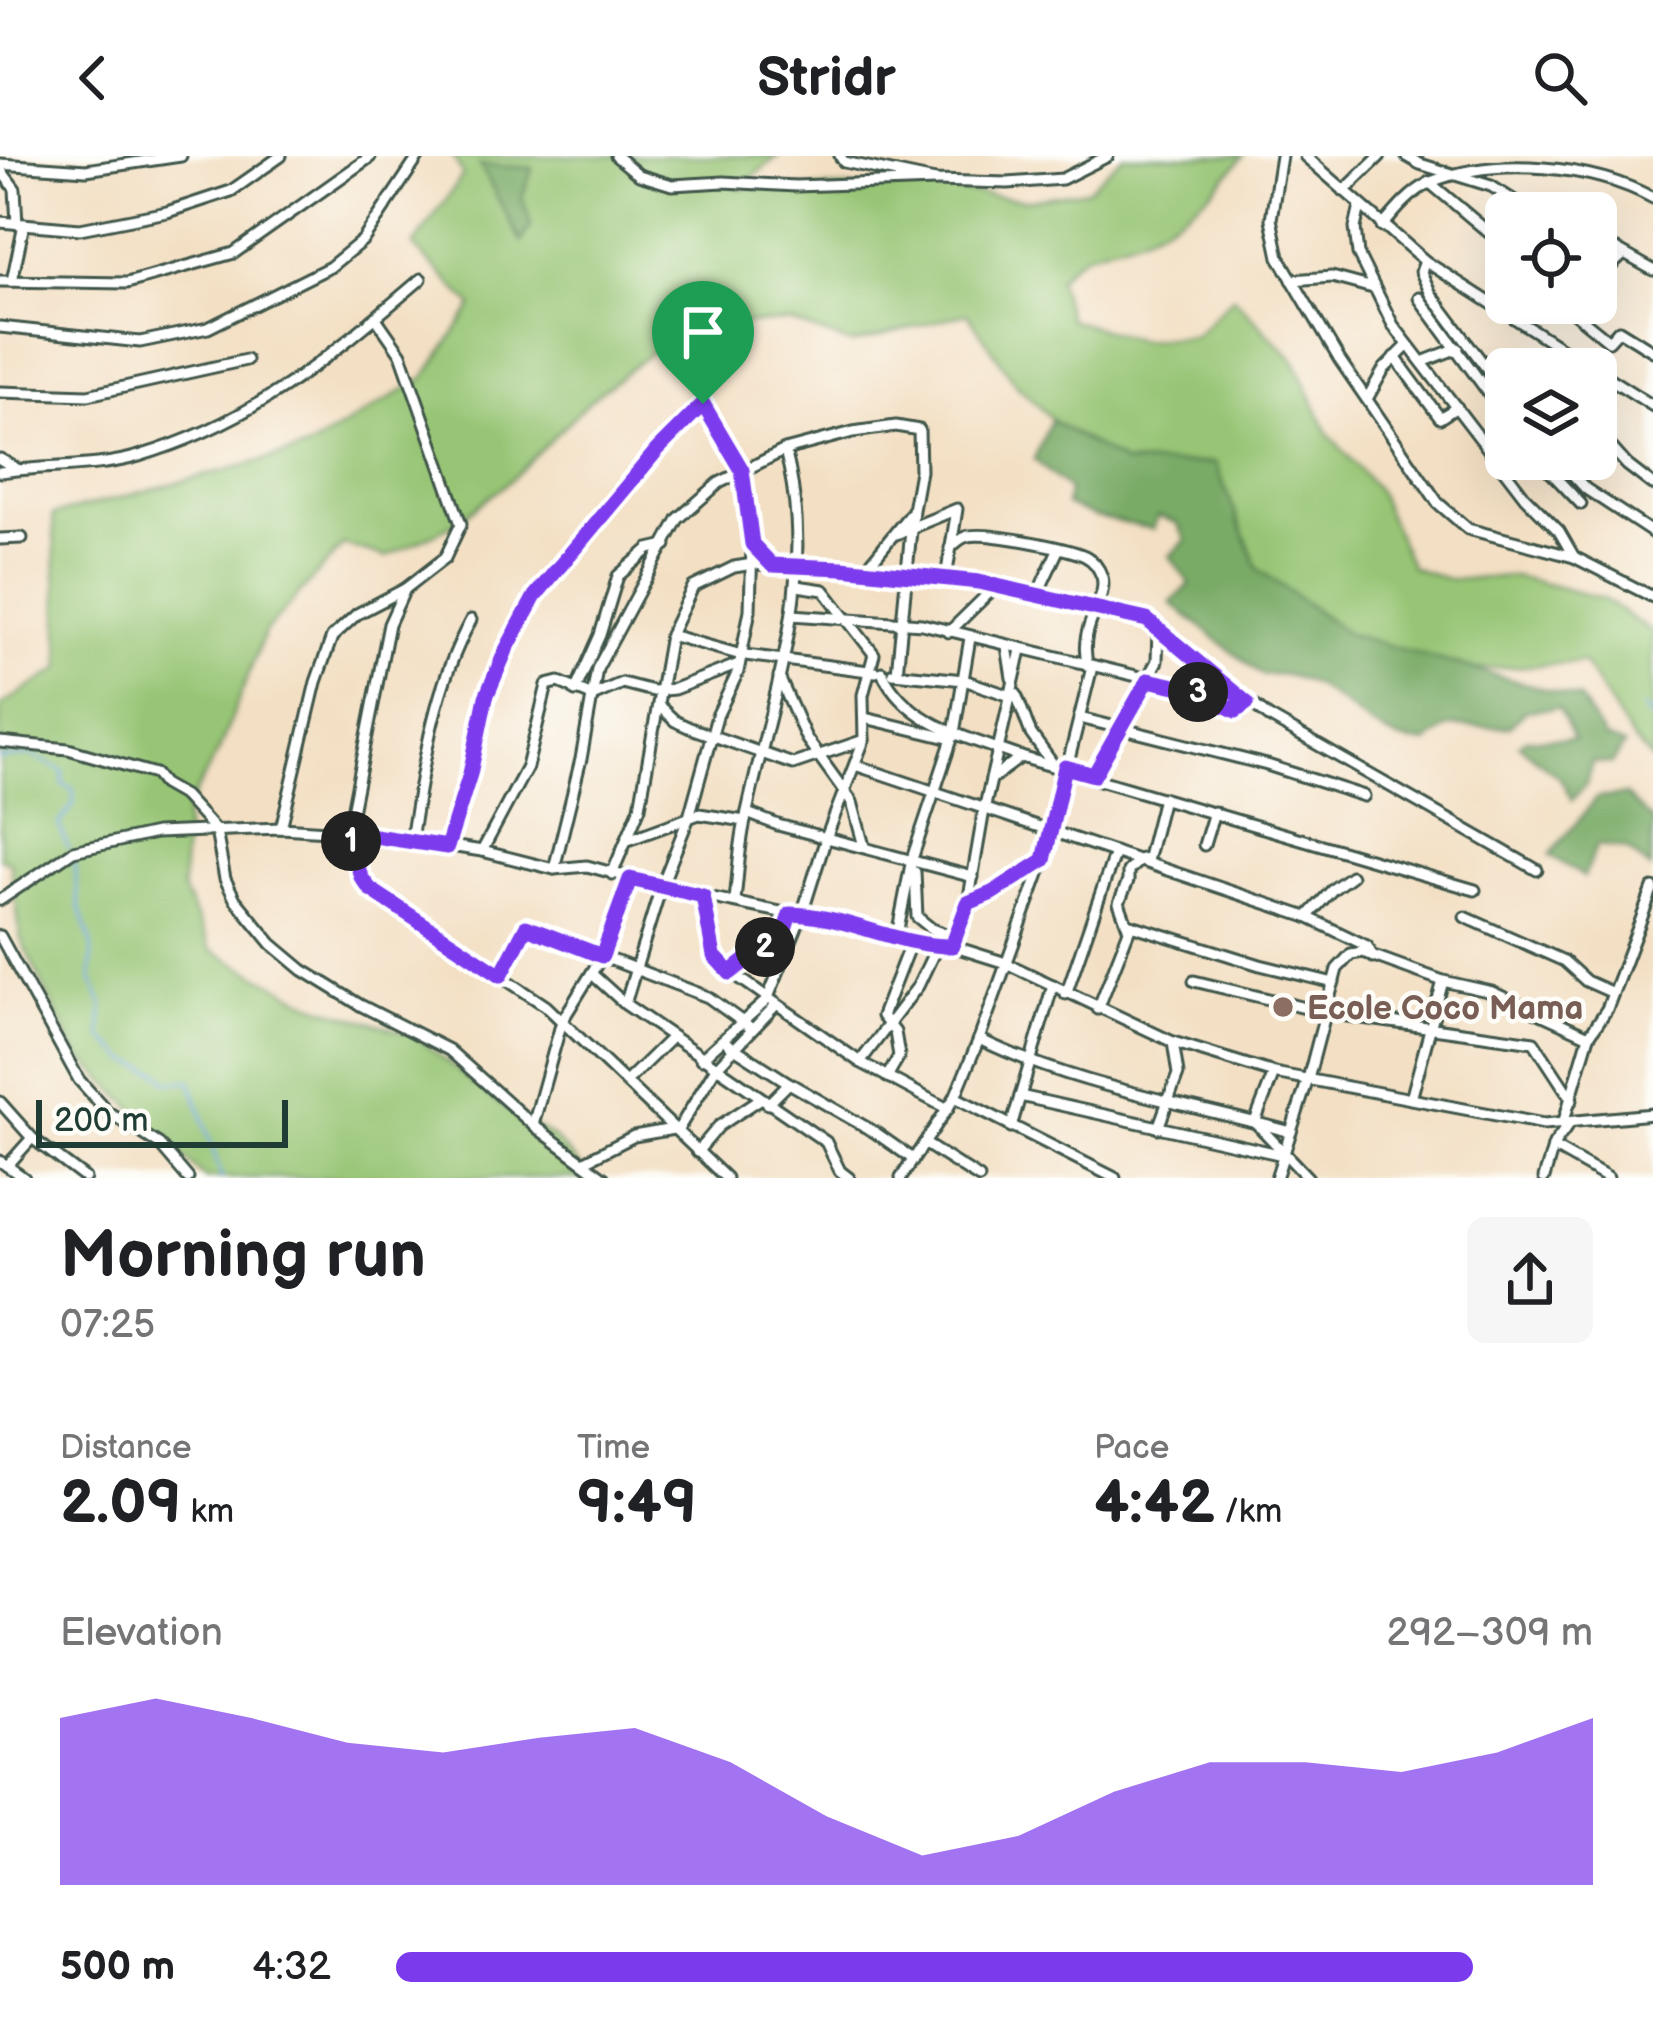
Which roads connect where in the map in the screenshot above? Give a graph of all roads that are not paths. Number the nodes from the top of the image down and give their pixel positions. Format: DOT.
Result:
graph roads {
  1 [pos="181,156"];
  2 [pos="281,156"];
  3 [pos="418,156"];
  4 [pos="616,156"];
  5 [pos="840,156"];
  6 [pos="1108,156"];
  7 [pos="1280,156"];
  8 [pos="1380,156"];
  9 [pos="1406,156"];
  10 [pos="370,157"];
  11 [pos="1311,158"];
  12 [pos="30,161"];
  13 [pos="0,166"];
  14 [pos="1454,173"];
  15 [pos="934,181"];
  16 [pos="1429,182"];
  17 [pos="1344,191"];
  18 [pos="1501,192"];
  19 [pos="1653,198"];
  20 [pos="1360,206"];
  21 [pos="0,222"];
  22 [pos="21,224"];
  23 [pos="1382,227"];
  24 [pos="1485,229"];
  25 [pos="1617,250"];
  26 [pos="1624,254"];
  27 [pos="1617,260"];
  28 [pos="1425,261"];
  29 [pos="1653,270"];
  30 [pos="422,280"];
  31 [pos="1292,280"];
  32 [pos="6,281"];
  33 [pos="1373,288"];
  34 [pos="1420,298"];
  35 [pos="376,318"];
  36 [pos="1588,324"];
  37 [pos="0,327"];
  38 [pos="1408,345"];
  39 [pos="1463,347"];
  40 [pos="1557,348"];
  41 [pos="1653,351"];
  42 [pos="1395,357"];
  43 [pos="246,360"];
  44 [pos="1422,362"];
  45 [pos="1485,371"];
  46 [pos="1485,383"];
  47 [pos="1617,384"];
  48 [pos="0,392"];
  49 [pos="1367,399"];
  50 [pos="1651,401"];
  51 [pos="1457,407"];
  52 [pos="785,450"];
  53 [pos="1617,453"];
  54 [pos="0,459"];
  55 [pos="16,470"];
  56 [pos="742,470"];
  57 [pos="0,472"];
  58 [pos="1558,480"];
  59 [pos="1580,480"];
  60 [pos="1653,484"];
  61 [pos="1581,504"];
  62 [pos="913,510"];
  63 [pos="911,531"];
  64 [pos="1653,533"];
  65 [pos="896,535"];
  66 [pos="22,538"];
  67 [pos="0,539"];
  68 [pos="752,544"];
  69 [pos="665,545"];
  70 [pos="950,548"];
  71 [pos="1058,550"];
  72 [pos="1574,557"];
  73 [pos="753,564"];
  74 [pos="772,565"];
  75 [pos="798,565"];
  76 [pos="864,571"];
  77 [pos="909,574"];
  78 [pos="946,578"];
  79 [pos="797,586"];
  80 [pos="996,586"];
  81 [pos="405,589"];
  82 [pos="1037,595"];
  83 [pos="1653,597"];
  84 [pos="1094,608"];
  85 [pos="793,616"];
  86 [pos="845,619"];
  87 [pos="471,620"];
  88 [pos="902,622"];
  89 [pos="1158,627"];
  90 [pos="949,633"];
  91 [pos="670,635"];
  92 [pos="970,638"];
  93 [pos="1006,646"];
  94 [pos="1021,650"];
  95 [pos="739,659"];
  96 [pos="783,659"];
  97 [pos="1090,667"];
  98 [pos="877,672"];
  99 [pos="897,673"];
  100 [pos="779,677"];
  101 [pos="964,680"];
  102 [pos="1148,680"];
  103 [pos="660,690"];
  104 [pos="575,691"];
  105 [pos="1014,693"];
  106 [pos="592,696"];
  107 [pos="1247,703"];
  108 [pos="658,706"];
  109 [pos="865,718"];
  110 [pos="1080,718"];
  111 [pos="1121,729"];
  112 [pos="713,735"];
  113 [pos="953,736"];
  114 [pos="864,740"];
  115 [pos="0,742"];
  116 [pos="998,748"];
  117 [pos="761,752"];
  118 [pos="820,755"];
  119 [pos="1021,757"];
  120 [pos="1052,763"];
  121 [pos="855,765"];
  122 [pos="1065,767"];
  123 [pos="1094,775"];
  124 [pos="992,778"];
  125 [pos="844,792"];
  126 [pos="932,793"];
  127 [pos="1364,796"];
  128 [pos="1162,798"];
  129 [pos="984,810"];
  130 [pos="1214,812"];
  131 [pos="689,817"];
  132 [pos="746,817"];
  133 [pos="280,828"];
  134 [pos="216,831"];
  135 [pos="1052,831"];
  136 [pos="348,832"];
  137 [pos="826,838"];
  138 [pos="411,840"];
  139 [pos="628,840"];
  140 [pos="1204,845"];
  141 [pos="864,846"];
  142 [pos="447,847"];
  143 [pos="482,851"];
  144 [pos="1115,852"];
  145 [pos="1044,860"];
  146 [pos="1144,860"];
  147 [pos="912,861"];
  148 [pos="554,868"];
  149 [pos="1537,870"];
  150 [pos="612,874"];
  151 [pos="1351,876"];
  152 [pos="974,877"];
  153 [pos="630,879"];
  154 [pos="661,887"];
  155 [pos="1653,888"];
  156 [pos="1475,890"];
  157 [pos="703,896"];
  158 [pos="0,900"];
  159 [pos="735,900"];
  160 [pos="968,903"];
  161 [pos="790,914"];
  162 [pos="802,914"];
  163 [pos="1307,917"];
  164 [pos="1465,917"];
  165 [pos="1128,926"];
  166 [pos="0,936"];
  167 [pos="896,940"];
  168 [pos="953,942"];
  169 [pos="910,944"];
  170 [pos="937,946"];
  171 [pos="602,956"];
  172 [pos="1373,956"];
  173 [pos="1006,963"];
  174 [pos="638,968"];
  175 [pos="730,973"];
  176 [pos="592,974"];
  177 [pos="501,975"];
  178 [pos="1194,981"];
  179 [pos="1442,981"];
  180 [pos="1334,983"];
  181 [pos="1053,985"];
  182 [pos="1613,993"];
  183 [pos="1066,994"];
  184 [pos="771,1003"];
  185 [pos="625,1004"];
  186 [pos="1098,1009"];
  187 [pos="1326,1013"];
  188 [pos="741,1019"];
  189 [pos="562,1021"];
  190 [pos="887,1025"];
  191 [pos="1430,1027"];
  192 [pos="751,1028"];
  193 [pos="1589,1036"];
  194 [pos="672,1037"];
  195 [pos="720,1039"];
  196 [pos="979,1039"];
  197 [pos="1173,1042"];
  198 [pos="733,1048"];
  199 [pos="701,1059"];
  200 [pos="860,1062"];
  201 [pos="1030,1064"];
  202 [pos="715,1069"];
  203 [pos="1274,1073"];
  204 [pos="887,1077"];
  205 [pos="1308,1079"];
  206 [pos="626,1082"];
  207 [pos="789,1083"];
  208 [pos="1020,1096"];
  209 [pos="955,1097"];
  210 [pos="1168,1100"];
  211 [pos="1411,1100"];
  212 [pos="1571,1100"];
  213 [pos="764,1101"];
  214 [pos="0,1102"];
  215 [pos="948,1108"];
  216 [pos="1653,1114"];
  217 [pos="1255,1122"];
  218 [pos="1544,1124"];
  219 [pos="1566,1124"];
  220 [pos="533,1125"];
  221 [pos="1012,1127"];
  222 [pos="1158,1128"];
  223 [pos="673,1129"];
  224 [pos="1291,1132"];
  225 [pos="32,1138"];
  226 [pos="1556,1142"];
  227 [pos="924,1143"];
  228 [pos="697,1152"];
  229 [pos="1283,1155"];
  230 [pos="913,1159"];
  231 [pos="585,1161"];
  232 [pos="3,1163"];
  233 [pos="24,1178"];
  234 [pos="85,1178"];
  235 [pos="188,1178"];
  236 [pos="604,1178"];
  237 [pos="726,1178"];
  238 [pos="849,1178"];
  239 [pos="901,1178"];
  240 [pos="979,1178"];
  241 [pos="1114,1178"];
  242 [pos="1276,1178"];
  243 [pos="1308,1178"];
  244 [pos="1544,1178"];
  245 [pos="1608,1178"];
  1 -- 12 [label="street"];
  2 -- 22 [label="street"];
  3 -- 37 [label="street"];
  4 -- 15 [label="street"];
  5 -- 15 [label="street"];
  6 -- 15 [label="street"];
  7 -- 31 [label="street"];
  8 -- 17 [label="street"];
  9 -- 14 [label="street"];
  10 -- 32 [label="street"];
  11 -- 17 [label="street"];
  12 -- 13 [label="street"];
  13 -- 22 [label="street"];
  14 -- 16 [label="street"];
  14 -- 18 [label="street"];
  14 -- 19 [label="street"];
  16 -- 23 [label="street"];
  16 -- 24 [label="street"];
  17 -- 20 [label="street"];
  20 -- 23 [label="street"];
  20 -- 33 [label="street"];
  21 -- 22 [label="street"];
  22 -- 32 [label="street"];
  23 -- 28 [label="street"];
  25 -- 26 [label="street"];
  26 -- 27 [label="street"];
  26 -- 29 [label="street"];
  28 -- 39 [label="street"];
  28 -- 40 [label="street"];
  30 -- 35 [label="street"];
  31 -- 33 [label="street"];
  31 -- 49 [label="street"];
  33 -- 38 [label="street"];
  34 -- 39 [label="street"];
  35 -- 55 [label="street"];
  35 -- 81 [label="street"];
  36 -- 41 [label="street"];
  38 -- 42 [label="street"];
  38 -- 44 [label="street"];
  39 -- 44 [label="street"];
  39 -- 45 [label="street"];
  39 -- 46 [label="street"];
  42 -- 49 [label="street"];
  42 -- 51 [label="street"];
  43 -- 48 [label="street"];
  44 -- 51 [label="street"];
  47 -- 50 [label="street"];
  49 -- 72 [label="street"];
  51 -- 72 [label="street"];
  52 -- 56 [label="street"];
  52 -- 62 [label="street"];
  52 -- 75 [label="street"];
  53 -- 60 [label="street"];
  54 -- 55 [label="street"];
  55 -- 57 [label="street"];
  56 -- 68 [label="street"];
  56 -- 69 [label="street"];
  56 -- 142 [label="street"];
  58 -- 61 [label="street"];
  59 -- 64 [label="street"];
  62 -- 63 [label="street"];
  62 -- 65 [label="street"];
  63 -- 65 [label="street"];
  63 -- 70 [label="street"];
  63 -- 77 [label="street"];
  65 -- 76 [label="street"];
  66 -- 67 [label="street"];
  68 -- 73 [label="street"];
  68 -- 74 [label="street"];
  69 -- 104 [label="street"];
  69 -- 106 [label="street"];
  70 -- 71 [label="street"];
  70 -- 78 [label="street"];
  71 -- 82 [label="street"];
  71 -- 84 [label="street"];
  72 -- 83 [label="street"];
  73 -- 74 [label="street"];
  73 -- 91 [label="street"];
  73 -- 95 [label="street"];
  74 -- 75 [label="street"];
  75 -- 76 [label="street"];
  75 -- 79 [label="street"];
  76 -- 77 [label="street"];
  77 -- 78 [label="street"];
  77 -- 88 [label="street"];
  78 -- 80 [label="street"];
  79 -- 85 [label="street"];
  79 -- 86 [label="street"];
  80 -- 82 [label="street"];
  80 -- 90 [label="street"];
  81 -- 133 [label="street"];
  81 -- 136 [label="street"];
  82 -- 84 [label="street"];
  84 -- 89 [label="street"];
  84 -- 97 [label="street"];
  85 -- 86 [label="street"];
  85 -- 96 [label="street"];
  86 -- 88 [label="street"];
  86 -- 98 [label="street"];
  87 -- 138 [label="street"];
  88 -- 90 [label="street"];
  88 -- 99 [label="street"];
  89 -- 102 [label="street"];
  89 -- 107 [label="street"];
  90 -- 92 [label="street"];
  91 -- 95 [label="street"];
  91 -- 103 [label="street"];
  92 -- 93 [label="street"];
  92 -- 101 [label="street"];
  93 -- 94 [label="street"];
  93 -- 105 [label="street"];
  94 -- 97 [label="street"];
  94 -- 105 [label="street"];
  95 -- 96 [label="street"];
  95 -- 103 [label="street"];
  95 -- 112 [label="street"];
  96 -- 98 [label="street"];
  96 -- 100 [label="street"];
  97 -- 102 [label="street"];
  97 -- 110 [label="street"];
  98 -- 99 [label="street"];
  98 -- 109 [label="street"];
  98 -- 113 [label="street"];
  99 -- 101 [label="street"];
  100 -- 117 [label="street"];
  100 -- 118 [label="street"];
  101 -- 105 [label="street"];
  101 -- 113 [label="street"];
  102 -- 107 [label="street"];
  102 -- 111 [label="street"];
  103 -- 106 [label="street"];
  103 -- 108 [label="street"];
  104 -- 106 [label="street"];
  104 -- 143 [label="street"];
  105 -- 116 [label="street"];
  105 -- 120 [label="street"];
  106 -- 148 [label="street"];
  107 -- 149 [label="street"];
  108 -- 112 [label="street"];
  108 -- 139 [label="street"];
  109 -- 113 [label="street"];
  109 -- 114 [label="street"];
  110 -- 111 [label="street"];
  110 -- 122 [label="street"];
  111 -- 123 [label="street"];
  111 -- 127 [label="street"];
  112 -- 117 [label="street"];
  112 -- 131 [label="street"];
  113 -- 116 [label="street"];
  113 -- 126 [label="street"];
  114 -- 118 [label="street"];
  114 -- 121 [label="street"];
  115 -- 134 [label="street"];
  116 -- 119 [label="street"];
  116 -- 124 [label="street"];
  117 -- 118 [label="street"];
  117 -- 132 [label="street"];
  118 -- 125 [label="street"];
  119 -- 120 [label="street"];
  119 -- 124 [label="street"];
  120 -- 122 [label="street"];
  121 -- 125 [label="street"];
  121 -- 126 [label="street"];
  122 -- 123 [label="street"];
  122 -- 135 [label="street"];
  123 -- 128 [label="street"];
  124 -- 129 [label="street"];
  125 -- 137 [label="street"];
  125 -- 141 [label="street"];
  126 -- 129 [label="street"];
  126 -- 147 [label="street"];
  128 -- 130 [label="street"];
  128 -- 146 [label="street"];
  129 -- 135 [label="street"];
  129 -- 152 [label="street"];
  130 -- 140 [label="street"];
  130 -- 156 [label="street"];
  131 -- 132 [label="street"];
  131 -- 139 [label="street"];
  131 -- 154 [label="street"];
  132 -- 137 [label="street"];
  132 -- 159 [label="street"];
  133 -- 134 [label="street"];
  133 -- 136 [label="street"];
  134 -- 158 [label="street"];
  134 -- 220 [label="street"];
  135 -- 144 [label="street"];
  135 -- 145 [label="street"];
  136 -- 138 [label="street"];
  136 -- 177 [label="street"];
  137 -- 141 [label="street"];
  137 -- 162 [label="street"];
  138 -- 142 [label="street"];
  139 -- 150 [label="street"];
  141 -- 147 [label="street"];
  142 -- 143 [label="street"];
  143 -- 148 [label="street"];
  144 -- 146 [label="street"];
  144 -- 183 [label="street"];
  145 -- 160 [label="street"];
  145 -- 173 [label="street"];
  146 -- 163 [label="street"];
  146 -- 165 [label="street"];
  147 -- 152 [label="street"];
  147 -- 167 [label="street"];
  147 -- 168 [label="street"];
  148 -- 150 [label="street"];
  150 -- 153 [label="street"];
  151 -- 163 [label="street"];
  152 -- 160 [label="street"];
  153 -- 154 [label="street"];
  153 -- 171 [label="street"];
  154 -- 157 [label="street"];
  154 -- 174 [label="street"];
  155 -- 182 [label="street"];
  157 -- 159 [label="street"];
  157 -- 175 [label="street"];
  159 -- 161 [label="street"];
  160 -- 168 [label="street"];
  161 -- 162 [label="street"];
  161 -- 175 [label="street"];
  162 -- 167 [label="street"];
  162 -- 184 [label="street"];
  163 -- 172 [label="street"];
  164 -- 182 [label="street"];
  165 -- 180 [label="street"];
  165 -- 186 [label="street"];
  166 -- 235 [label="street"];
  167 -- 169 [label="street"];
  168 -- 170 [label="street"];
  168 -- 173 [label="street"];
  169 -- 170 [label="street"];
  169 -- 190 [label="street"];
  170 -- 190 [label="street"];
  171 -- 174 [label="street"];
  171 -- 176 [label="street"];
  171 -- 177 [label="street"];
  172 -- 179 [label="street"];
  172 -- 180 [label="street"];
  173 -- 181 [label="street"];
  173 -- 196 [label="street"];
  174 -- 185 [label="street"];
  174 -- 188 [label="street"];
  175 -- 184 [label="street"];
  176 -- 185 [label="street"];
  176 -- 189 [label="street"];
  177 -- 189 [label="street"];
  178 -- 187 [label="street"];
  179 -- 191 [label="street"];
  179 -- 193 [label="street"];
  180 -- 187 [label="street"];
  181 -- 183 [label="street"];
  181 -- 201 [label="street"];
  182 -- 193 [label="street"];
  183 -- 186 [label="street"];
  184 -- 188 [label="street"];
  184 -- 192 [label="street"];
  184 -- 200 [label="street"];
  185 -- 194 [label="street"];
  186 -- 197 [label="street"];
  187 -- 191 [label="street"];
  187 -- 205 [label="street"];
  188 -- 192 [label="street"];
  188 -- 195 [label="street"];
  189 -- 206 [label="street"];
  189 -- 220 [label="street"];
  190 -- 200 [label="street"];
  190 -- 204 [label="street"];
  191 -- 211 [label="street"];
  191 -- 212 [label="street"];
  192 -- 198 [label="street"];
  193 -- 212 [label="street"];
  194 -- 199 [label="street"];
  194 -- 206 [label="street"];
  195 -- 198 [label="street"];
  195 -- 199 [label="street"];
  196 -- 201 [label="street"];
  196 -- 209 [label="street"];
  197 -- 203 [label="street"];
  197 -- 210 [label="street"];
  198 -- 202 [label="street"];
  198 -- 207 [label="street"];
  199 -- 202 [label="street"];
  200 -- 204 [label="street"];
  201 -- 208 [label="street"];
  201 -- 210 [label="street"];
  202 -- 213 [label="street"];
  202 -- 223 [label="street"];
  203 -- 205 [label="street"];
  203 -- 217 [label="street"];
  204 -- 215 [label="street"];
  205 -- 211 [label="street"];
  205 -- 224 [label="street"];
  206 -- 223 [label="street"];
  207 -- 213 [label="street"];
  207 -- 230 [label="street"];
  208 -- 221 [label="street"];
  208 -- 222 [label="street"];
  209 -- 215 [label="street"];
  209 -- 221 [label="street"];
  210 -- 217 [label="street"];
  210 -- 222 [label="street"];
  211 -- 218 [label="street"];
  212 -- 219 [label="street"];
  213 -- 228 [label="street"];
  213 -- 238 [label="street"];
  214 -- 225 [label="street"];
  215 -- 227 [label="street"];
  216 -- 219 [label="street"];
  217 -- 224 [label="street"];
  217 -- 229 [label="street"];
  218 -- 219 [label="street"];
  218 -- 226 [label="street"];
  219 -- 226 [label="street"];
  220 -- 231 [label="street"];
  221 -- 241 [label="street"];
  222 -- 229 [label="street"];
  223 -- 228 [label="street"];
  223 -- 231 [label="street"];
  224 -- 229 [label="street"];
  225 -- 232 [label="street"];
  225 -- 234 [label="street"];
  226 -- 244 [label="street"];
  226 -- 245 [label="street"];
  227 -- 230 [label="street"];
  227 -- 240 [label="street"];
  228 -- 237 [label="street"];
  229 -- 242 [label="street"];
  229 -- 243 [label="street"];
  230 -- 239 [label="street"];
  231 -- 236 [label="street"];
  232 -- 233 [label="street"];
}
